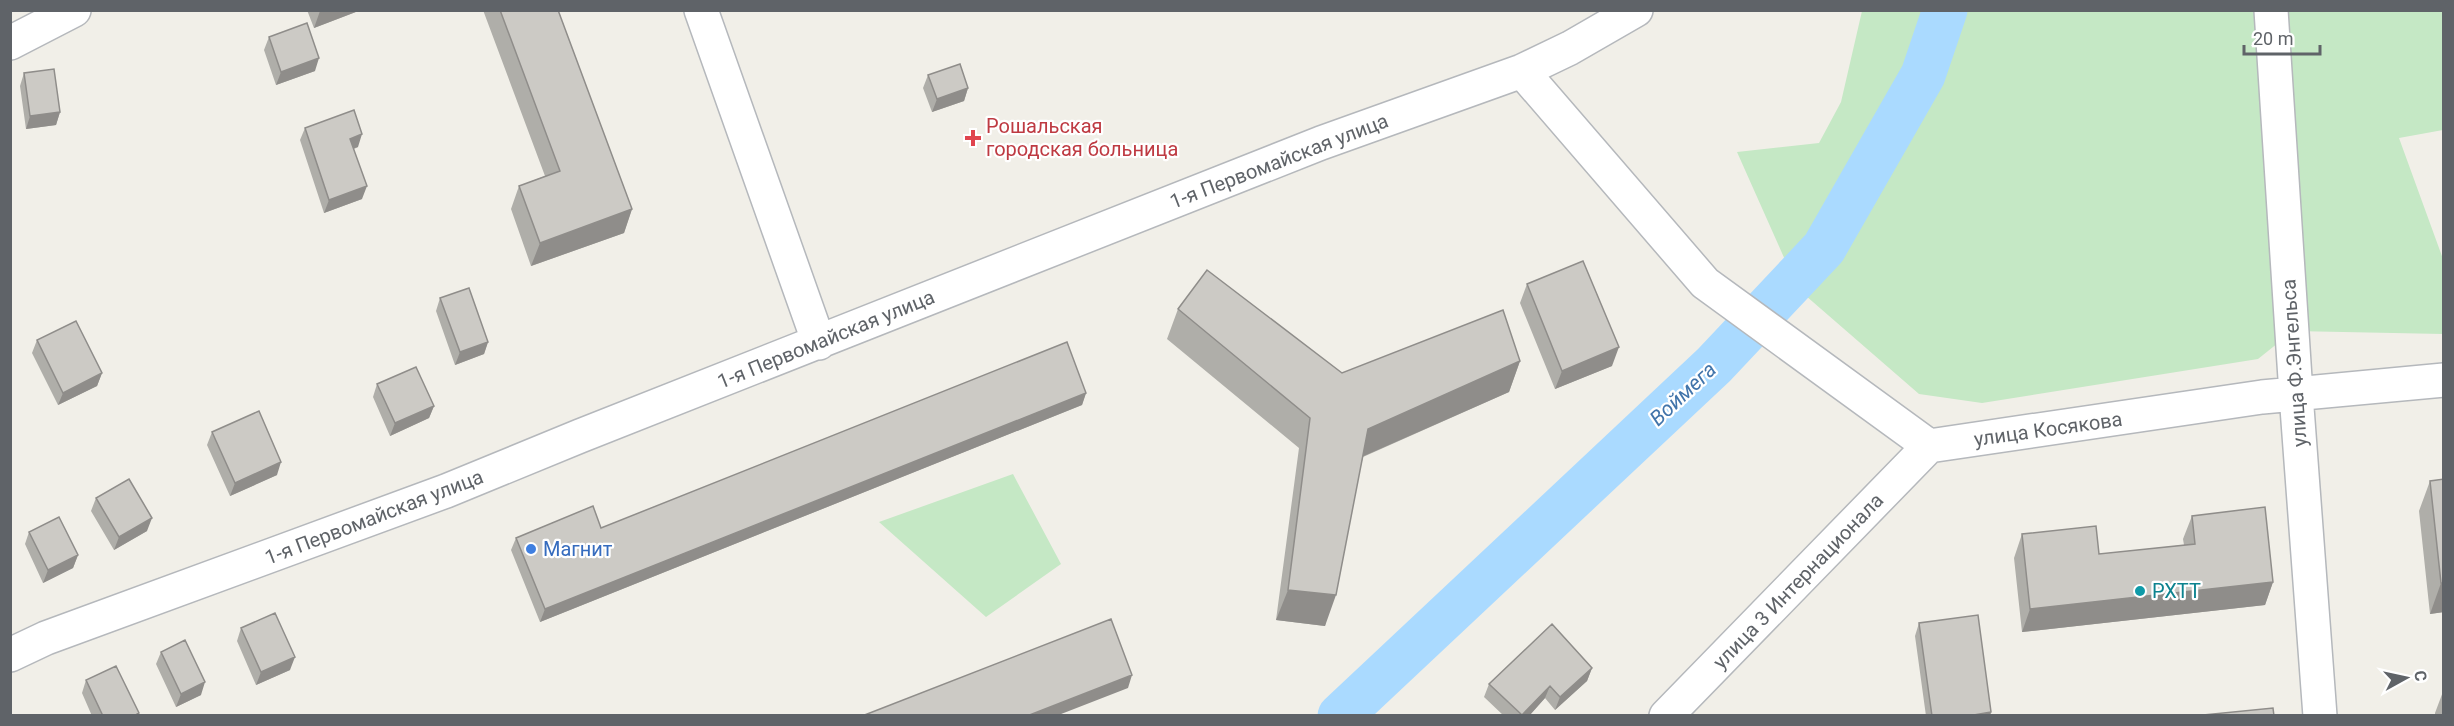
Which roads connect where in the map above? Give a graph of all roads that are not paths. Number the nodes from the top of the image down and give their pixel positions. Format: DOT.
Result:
graph roads {
  1 [pos="74,10"];
  2 [pos="701,10"];
  3 [pos="1636,10"];
  4 [pos="2271,10"];
  5 [pos="10,43"];
  6 [pos="1522,71"];
  7 [pos="819,343"];
  8 [pos="2444,380"];
  9 [pos="2296,394"];
  10 [pos="1929,446"];
  11 [pos="10,655"];
  12 [pos="1666,716"];
  13 [pos="2320,716"];
  1 -- 5 [label="street"];
  2 -- 7 [label="street"];
  3 -- 6 [label="street, 1-я Первомайская улица"];
  4 -- 9 [label="street, улица Ф.Энгельса"];
  6 -- 7 [label="street, 1-я Первомайская улица"];
  6 -- 10 [label="street"];
  7 -- 11 [label="street, 1-я Первомайская улица"];
  8 -- 9 [label="street, улица Косякова"];
  9 -- 10 [label="street, улица Косякова"];
  9 -- 13 [label="street, улица Ф.Энгельса"];
  10 -- 12 [label="street, улица 3 Интернационала"];
}
